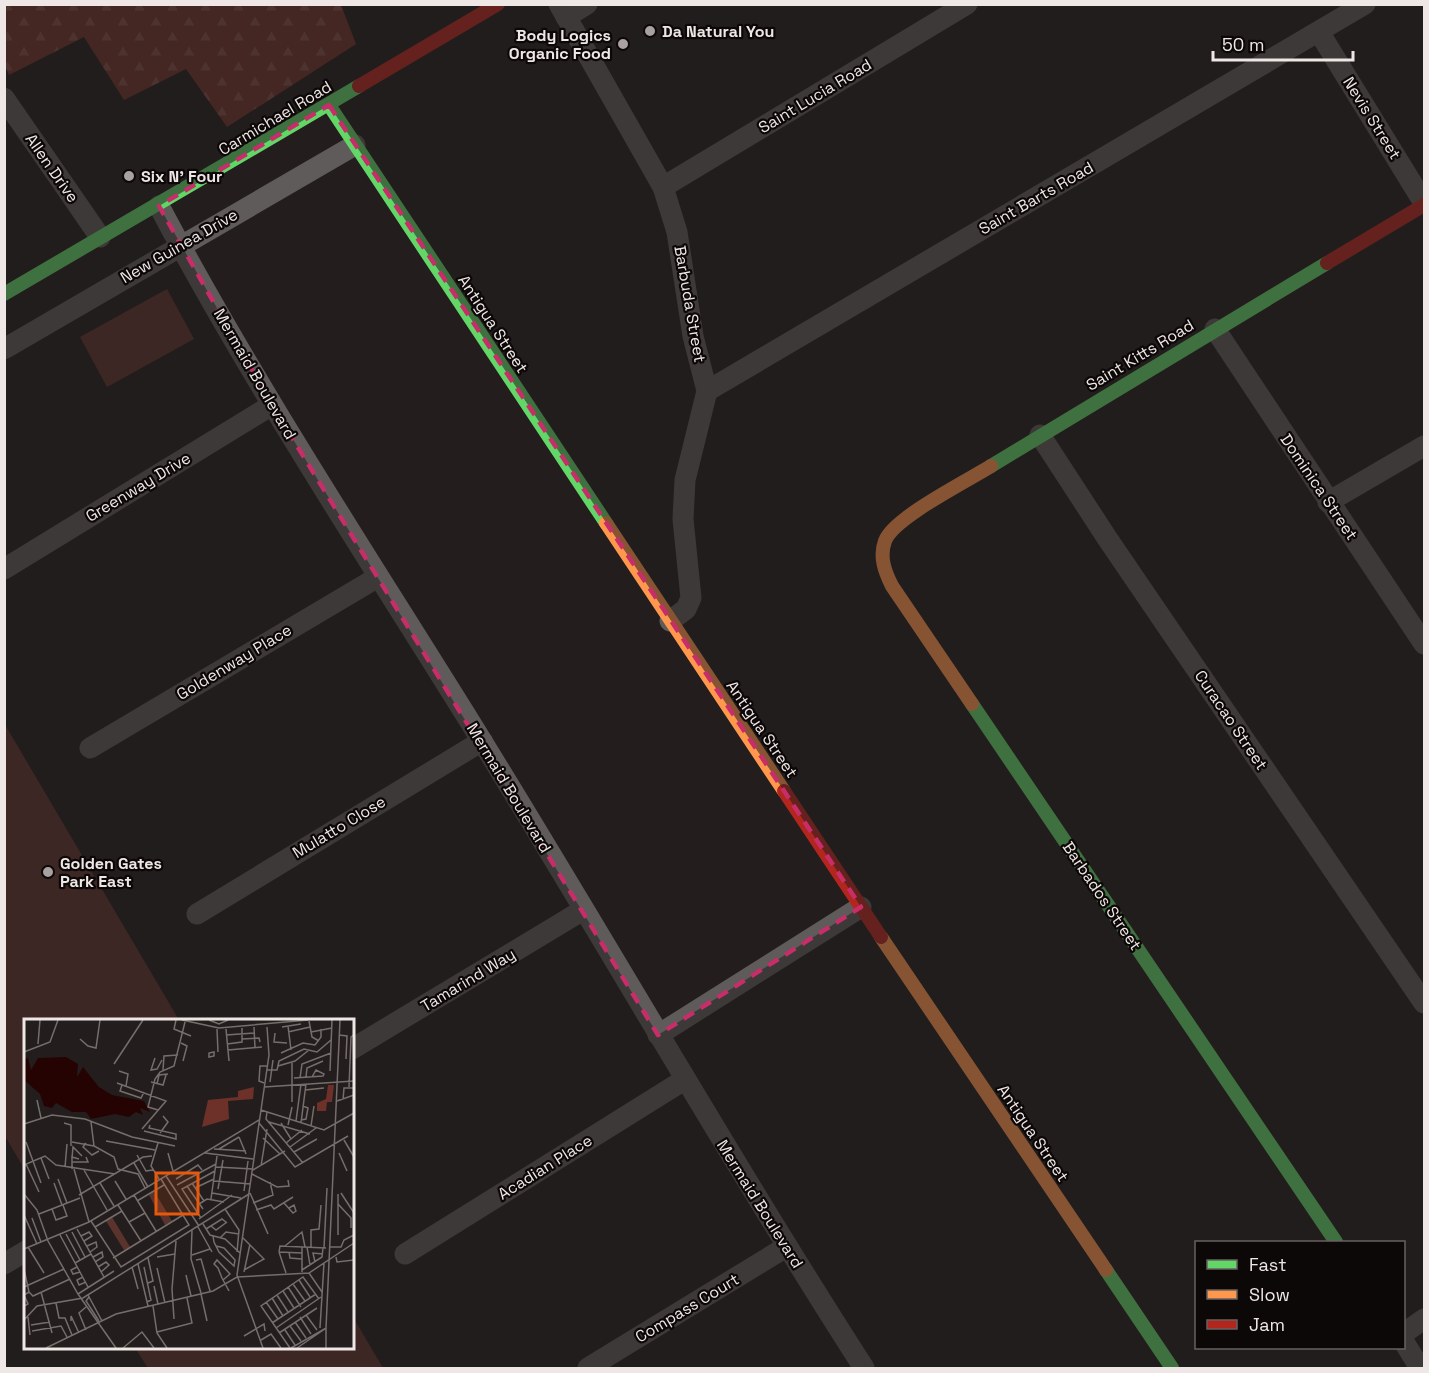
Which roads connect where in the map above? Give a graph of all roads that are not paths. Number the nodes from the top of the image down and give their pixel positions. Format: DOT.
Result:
graph roads {
  1 [pos="498,4"];
  2 [pos="587,4"];
  3 [pos="967,4"];
  4 [pos="1365,4"];
  5 [pos="562,11"];
  6 [pos="1319,32"];
  7 [pos="4,98"];
  8 [pos="329,105"];
  9 [pos="355,144"];
  10 [pos="663,187"];
  11 [pos="1425,204"];
  12 [pos="159,206"];
  13 [pos="100,237"];
  14 [pos="180,245"];
  15 [pos="4,294"];
  16 [pos="1215,329"];
  17 [pos="4,349"];
  18 [pos="707,391"];
  19 [pos="272,405"];
  20 [pos="1040,435"];
  21 [pos="1425,446"];
  22 [pos="1328,502"];
  23 [pos="882,545"];
  24 [pos="4,569"];
  25 [pos="378,577"];
  26 [pos="670,621"];
  27 [pos="1425,644"];
  28 [pos="482,741"];
  29 [pos="90,748"];
  30 [pos="861,907"];
  31 [pos="583,910"];
  32 [pos="197,914"];
  33 [pos="1425,1003"];
  34 [pos="658,1035"];
  35 [pos="354,1048"];
  36 [pos="684,1080"];
  37 [pos="1335,1241"];
  38 [pos="786,1247"];
  39 [pos="24,1252"];
  40 [pos="405,1254"];
  41 [pos="4,1264"];
  42 [pos="1425,1319"];
  43 [pos="1405,1332"];
  44 [pos="1405,1344"];
  45 [pos="588,1368"];
  46 [pos="864,1368"];
  47 [pos="1173,1368"];
  48 [pos="1420,1368"];
  1 -- 8 [label="street, Carmichael Road"];
  2 -- 5 [label="street"];
  3 -- 10 [label="street, Saint Lucia Road"];
  4 -- 6 [label="street, Saint Barts Road"];
  5 -- 10 [label="street, Barbuda Street"];
  6 -- 11 [label="street, Nevis Street"];
  6 -- 18 [label="street, Saint Barts Road"];
  7 -- 13 [label="street, Allen Drive"];
  8 -- 9 [label="street, Antigua Street"];
  8 -- 12 [label="street, Carmichael Road"];
  9 -- 14 [label="street, New Guinea Drive"];
  9 -- 26 [label="street, Antigua Street"];
  10 -- 18 [label="street, Barbuda Street"];
  11 -- 16 [label="street, Saint Kitts Road"];
  12 -- 13 [label="street, Carmichael Road"];
  12 -- 14 [label="street, Mermaid Boulevard"];
  13 -- 15 [label="street, Carmichael Road"];
  14 -- 17 [label="street, New Guinea Drive"];
  14 -- 19 [label="street, Mermaid Boulevard"];
  16 -- 20 [label="street, Saint Kitts Road"];
  16 -- 22 [label="street, Dominica Street"];
  18 -- 26 [label="street, Barbuda Street"];
  19 -- 24 [label="street, Greenway Drive"];
  19 -- 25 [label="street, Mermaid Boulevard"];
  20 -- 23 [label="street, Saint Kitts Road"];
  20 -- 33 [label="street, Curacao Street"];
  21 -- 22 [label="street"];
  22 -- 27 [label="street, Dominica Street"];
  23 -- 37 [label="street, Barbados Street"];
  25 -- 28 [label="street, Mermaid Boulevard"];
  25 -- 29 [label="street, Goldenway Place"];
  26 -- 30 [label="street, Antigua Street"];
  28 -- 31 [label="street, Mermaid Boulevard"];
  28 -- 32 [label="street, Mulatto Close"];
  30 -- 34 [label="street"];
  30 -- 47 [label="street, Antigua Street"];
  31 -- 34 [label="street, Mermaid Boulevard"];
  31 -- 35 [label="street, Tamarind Way"];
  34 -- 36 [label="street, Mermaid Boulevard"];
  36 -- 38 [label="street, Mermaid Boulevard"];
  36 -- 40 [label="street, Acadian Place"];
  38 -- 45 [label="street, Compass Court"];
  38 -- 46 [label="street, Mermaid Boulevard"];
  39 -- 41 [label="street"];
  42 -- 43 [label="street"];
  44 -- 48 [label="street"];
}
